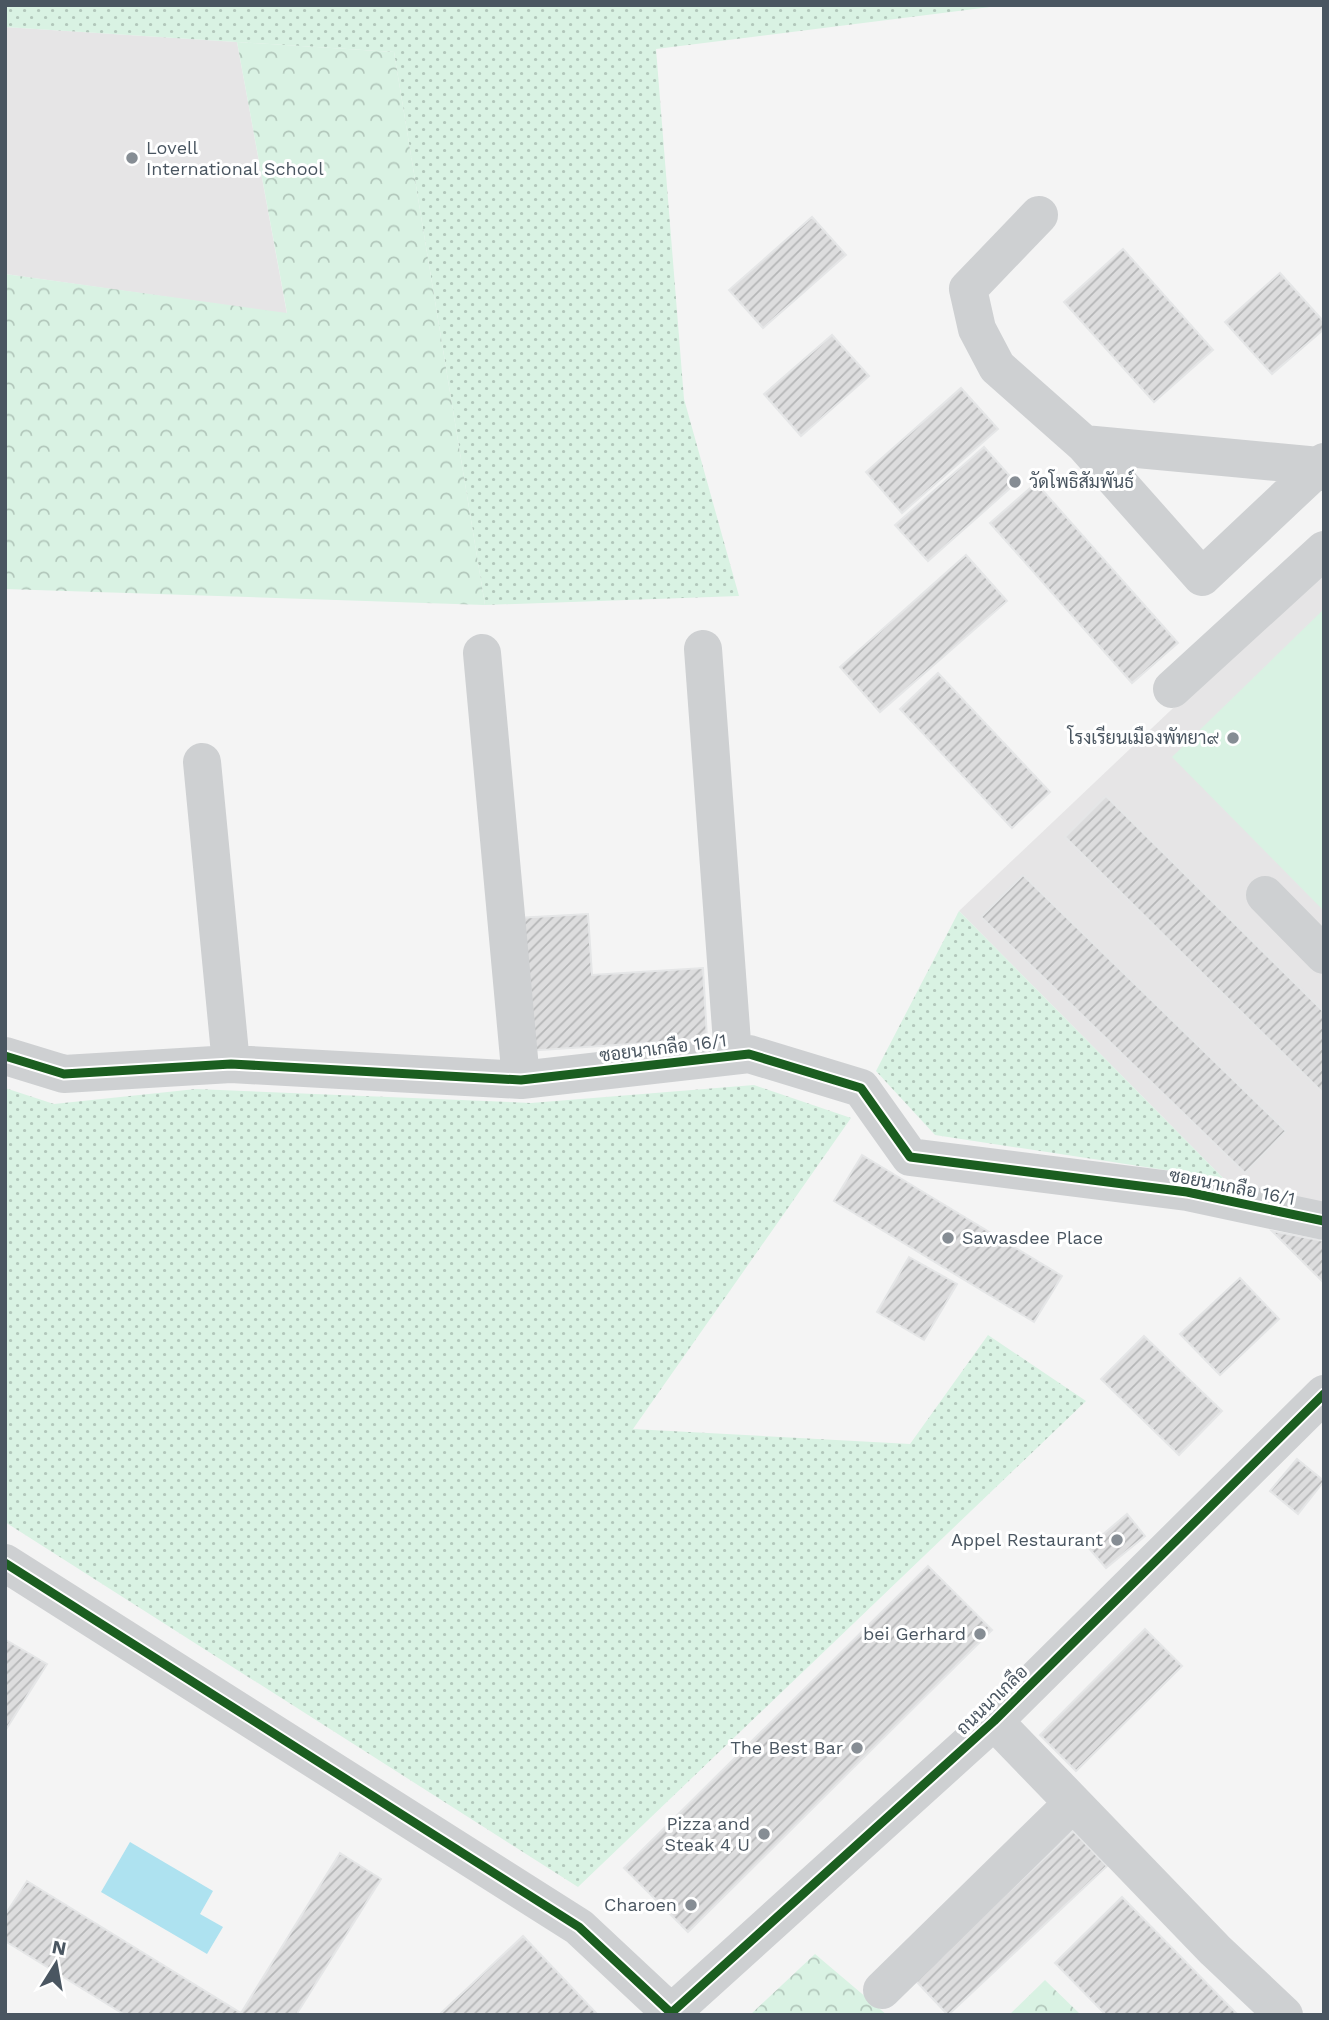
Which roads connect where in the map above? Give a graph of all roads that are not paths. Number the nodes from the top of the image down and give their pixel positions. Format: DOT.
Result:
graph roads {
  1 [pos="1039,215"];
  2 [pos="1084,444"];
  3 [pos="1322,466"];
  4 [pos="1324,550"];
  5 [pos="703,649"];
  6 [pos="482,653"];
  7 [pos="1172,689"];
  8 [pos="202,762"];
  9 [pos="1265,895"];
  10 [pos="1324,955"];
  11 [pos="5,1056"];
  12 [pos="733,1056"];
  13 [pos="231,1064"];
  14 [pos="521,1080"];
  15 [pos="1324,1221"];
  16 [pos="1316,1415"];
  17 [pos="5,1563"];
  18 [pos="994,1721"];
  19 [pos="1073,1803"];
  20 [pos="881,1990"];
  21 [pos="670,2014"];
  22 [pos="1284,2015"];
  1 -- 2 [label="street"];
  2 -- 3 [label="street"];
  2 -- 3 [label="street"];
  4 -- 7 [label="street"];
  5 -- 12 [label="street"];
  6 -- 14 [label="street"];
  8 -- 13 [label="street"];
  9 -- 10 [label="street"];
  11 -- 13 [label="street, ซอยนาเกลือ 16/1"];
  12 -- 14 [label="street, ซอยนาเกลือ 16/1"];
  12 -- 15 [label="street, ซอยนาเกลือ 16/1"];
  13 -- 14 [label="street, ซอยนาเกลือ 16/1"];
  16 -- 18 [label="street, ถนนนาเกลือ"];
  17 -- 21 [label="street"];
  18 -- 19 [label="street"];
  18 -- 21 [label="street, ถนนนาเกลือ"];
  19 -- 20 [label="street"];
  19 -- 22 [label="street"];
}
